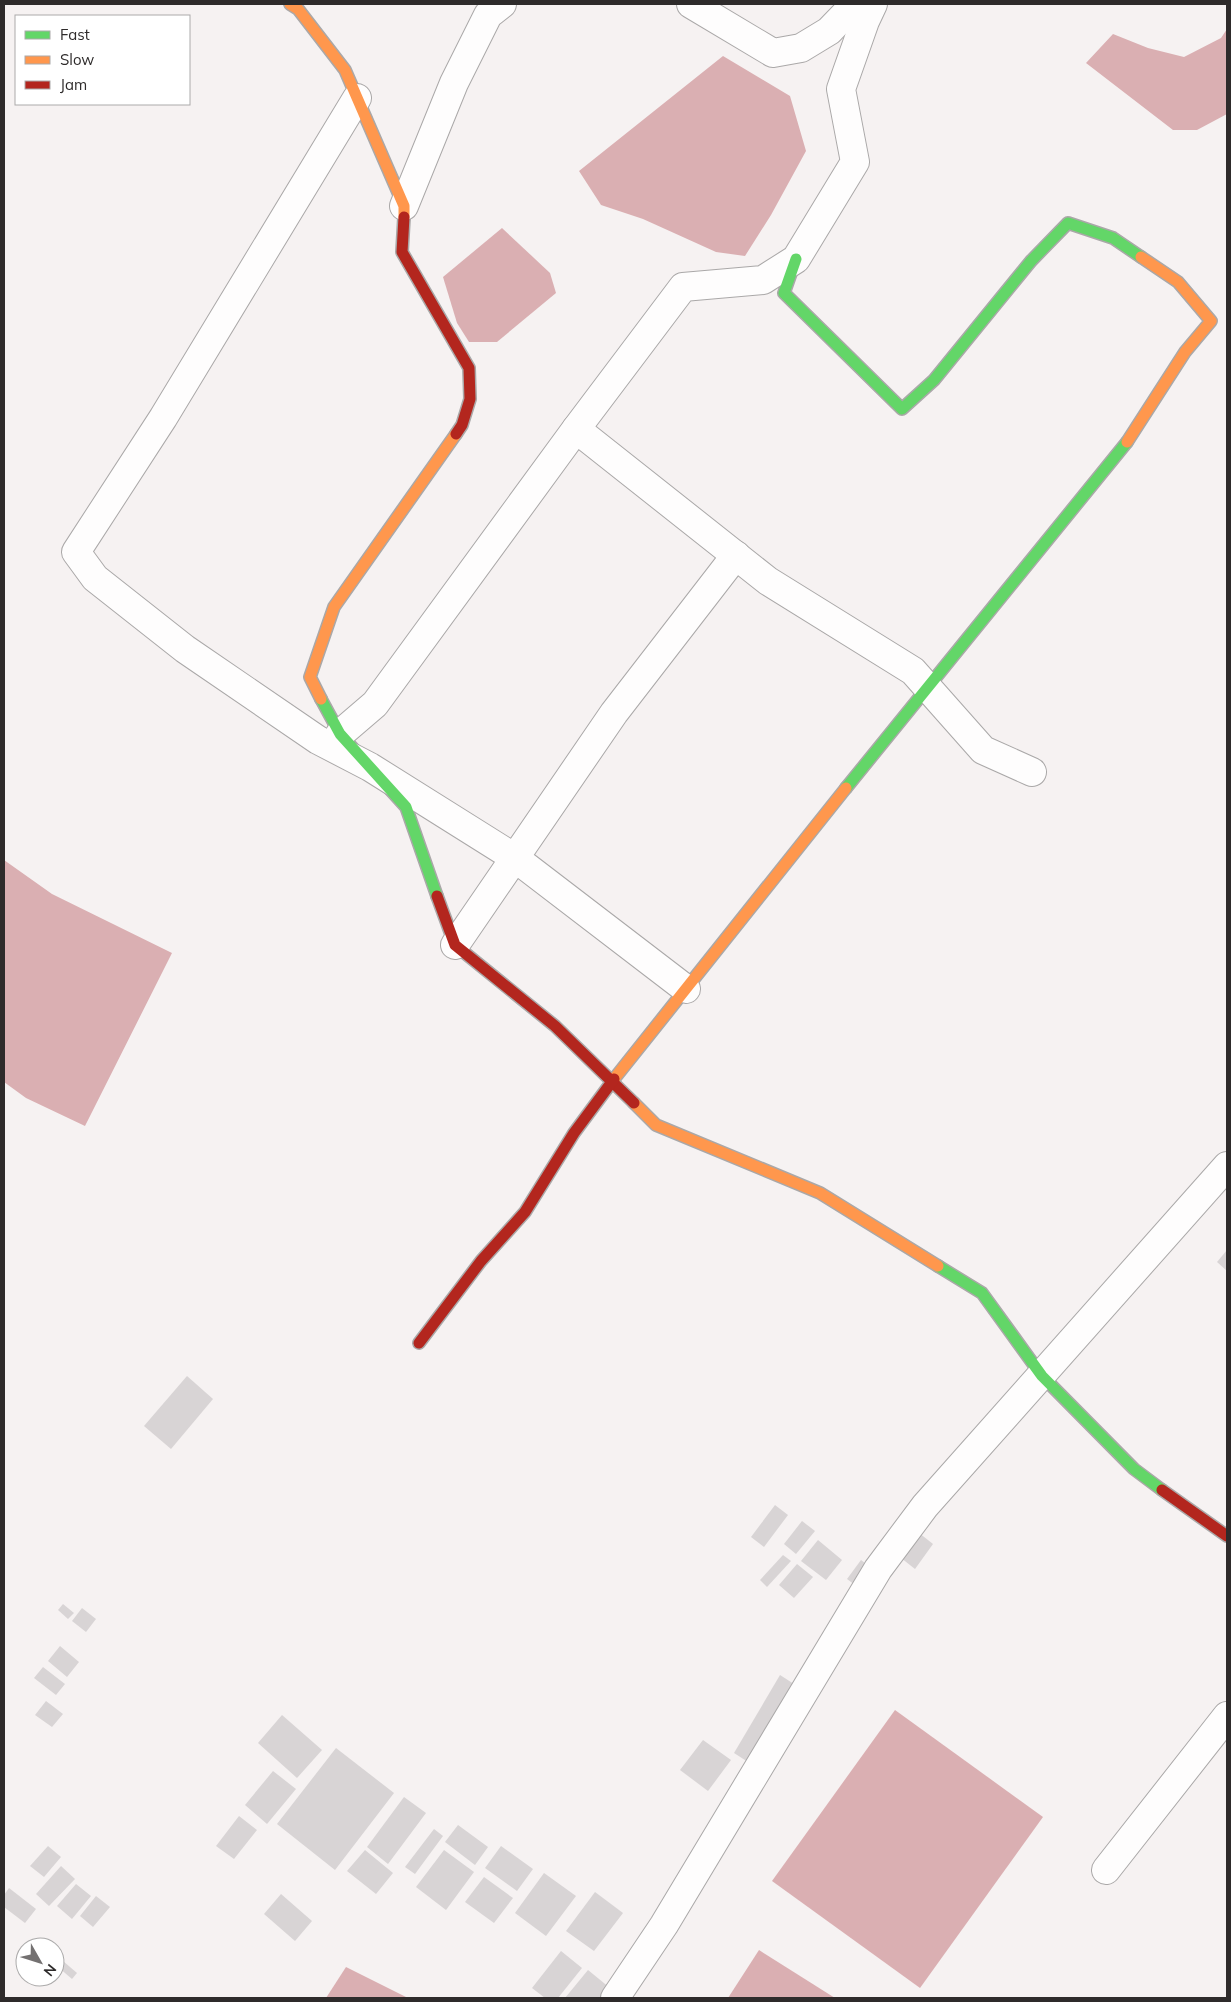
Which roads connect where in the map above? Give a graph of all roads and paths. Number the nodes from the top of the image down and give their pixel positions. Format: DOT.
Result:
graph roads {
  1 [pos="290,4"];
  2 [pos="502,4"];
  3 [pos="691,4"];
  4 [pos="855,4"];
  5 [pos="873,4"];
  6 [pos="357,98"];
  7 [pos="404,206"];
  8 [pos="796,259"];
  9 [pos="576,429"];
  10 [pos="736,555"];
  11 [pos="927,687"];
  12 [pos="340,734"];
  13 [pos="370,767"];
  14 [pos="1032,772"];
  15 [pos="515,858"];
  16 [pos="455,945"];
  17 [pos="686,988"];
  18 [pos="612,1082"];
  19 [pos="1227,1166"];
  20 [pos="419,1343"];
  21 [pos="1042,1376"];
  22 [pos="1227,1536"];
  23 [pos="1227,1716"];
  24 [pos="1106,1870"];
  25 [pos="615,1998"];
  1 -- 6 [label="street"];
  2 -- 7 [label="street"];
  3 -- 4 [label="street"];
  5 -- 8 [label="street"];
  6 -- 7 [label="street"];
  6 -- 13 [label="street"];
  7 -- 12 [label="street"];
  8 -- 9 [label="street"];
  8 -- 11 [label="street"];
  9 -- 10 [label="street"];
  9 -- 12 [label="street"];
  10 -- 11 [label="street"];
  10 -- 15 [label="street"];
  11 -- 14 [label="street"];
  11 -- 17 [label="street"];
  12 -- 13 [label="street"];
  13 -- 15 [label="street"];
  13 -- 16 [label="street"];
  15 -- 16 [label="street"];
  15 -- 17 [label="street"];
  16 -- 18 [label="street"];
  17 -- 18 [label="street"];
  18 -- 20 [label="street"];
  18 -- 21 [label="street"];
  19 -- 21 [label="street"];
  21 -- 22 [label="street"];
  21 -- 25 [label="street"];
  23 -- 24 [label="street"];
}
